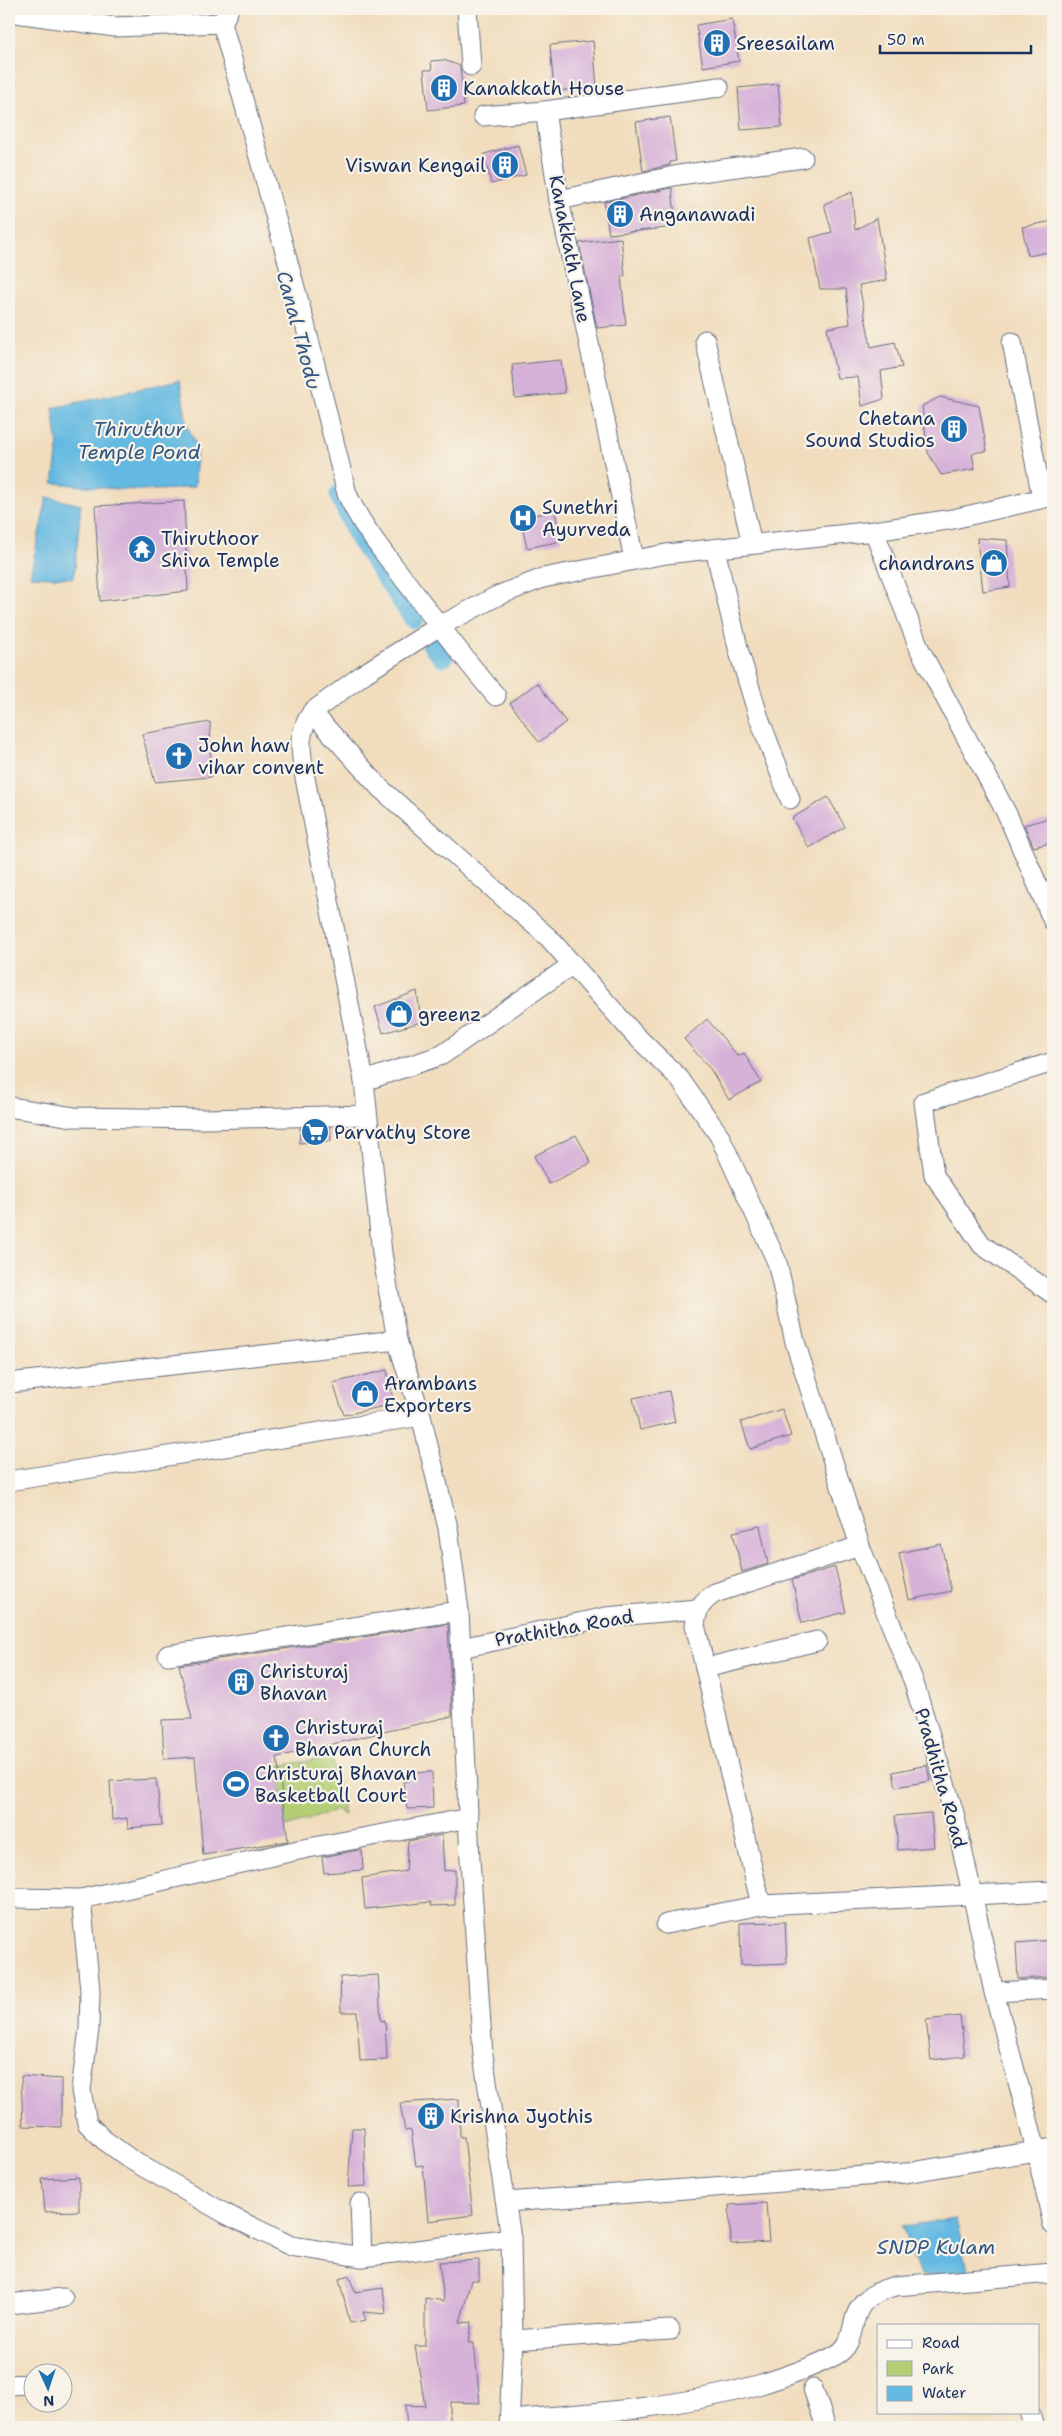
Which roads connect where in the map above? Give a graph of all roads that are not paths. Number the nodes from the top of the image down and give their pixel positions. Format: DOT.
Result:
graph roads {
  1 [pos="467,9"];
  2 [pos="9,12"];
  3 [pos="225,16"];
  4 [pos="471,66"];
  5 [pos="719,87"];
  6 [pos="545,111"];
  7 [pos="484,116"];
  8 [pos="803,158"];
  9 [pos="558,200"];
  10 [pos="705,340"];
  11 [pos="1012,342"];
  12 [pos="1048,497"];
  13 [pos="874,531"];
  14 [pos="752,544"];
  15 [pos="715,549"];
  16 [pos="634,559"];
  17 [pos="438,627"];
  18 [pos="496,696"];
  19 [pos="312,712"];
  20 [pos="790,799"];
  21 [pos="1053,921"];
  22 [pos="572,964"];
  23 [pos="1053,1062"];
  24 [pos="364,1082"];
  25 [pos="9,1107"];
  26 [pos="367,1115"];
  27 [pos="1053,1294"];
  28 [pos="397,1340"];
  29 [pos="9,1383"];
  30 [pos="421,1416"];
  31 [pos="9,1481"];
  32 [pos="860,1546"];
  33 [pos="698,1609"];
  34 [pos="459,1611"];
  35 [pos="817,1641"];
  36 [pos="461,1648"];
  37 [pos="168,1655"];
  38 [pos="706,1668"];
  39 [pos="469,1818"];
  40 [pos="1053,1891"];
  41 [pos="972,1896"];
  42 [pos="9,1898"];
  43 [pos="81,1899"];
  44 [pos="761,1905"];
  45 [pos="666,1924"];
  46 [pos="1053,1989"];
  47 [pos="994,1992"];
  48 [pos="1045,2149"];
  49 [pos="506,2202"];
  50 [pos="360,2203"];
  51 [pos="1053,2224"];
  52 [pos="511,2238"];
  53 [pos="362,2257"];
  54 [pos="1053,2273"];
  55 [pos="63,2298"];
  56 [pos="9,2304"];
  57 [pos="670,2330"];
  58 [pos="513,2340"];
  59 [pos="22,2384"];
  60 [pos="9,2385"];
  61 [pos="813,2389"];
  62 [pos="1030,2414"];
  63 [pos="510,2424"];
  64 [pos="826,2427"];
  65 [pos="1034,2427"];
  1 -- 4 [label="street"];
  2 -- 3 [label="street"];
  3 -- 17 [label="street"];
  5 -- 6 [label="street"];
  6 -- 7 [label="street"];
  6 -- 9 [label="street, Kanakkath Lane"];
  8 -- 9 [label="street"];
  9 -- 16 [label="street, Kanakkath Lane"];
  10 -- 14 [label="street"];
  11 -- 12 [label="street"];
  12 -- 13 [label="street"];
  13 -- 14 [label="street"];
  13 -- 21 [label="street"];
  14 -- 15 [label="street"];
  15 -- 16 [label="street"];
  15 -- 20 [label="street"];
  16 -- 17 [label="street"];
  17 -- 18 [label="street"];
  17 -- 19 [label="street"];
  19 -- 22 [label="street, Pradhitha Road"];
  19 -- 24 [label="street"];
  22 -- 24 [label="street"];
  22 -- 32 [label="street, Pradhitha Road"];
  23 -- 27 [label="street"];
  24 -- 26 [label="street"];
  25 -- 26 [label="street"];
  26 -- 28 [label="street"];
  28 -- 29 [label="street"];
  28 -- 30 [label="street"];
  30 -- 31 [label="street"];
  30 -- 34 [label="street"];
  32 -- 33 [label="street"];
  32 -- 41 [label="street, Pradhitha Road"];
  33 -- 36 [label="street, Prathitha Road"];
  33 -- 38 [label="street"];
  34 -- 36 [label="street"];
  34 -- 37 [label="street"];
  35 -- 38 [label="street"];
  36 -- 39 [label="street"];
  38 -- 44 [label="street"];
  39 -- 43 [label="street"];
  39 -- 49 [label="street"];
  40 -- 41 [label="street"];
  41 -- 44 [label="street"];
  41 -- 47 [label="street, Pradhitha Road"];
  42 -- 43 [label="street"];
  43 -- 53 [label="street"];
  44 -- 45 [label="street"];
  46 -- 47 [label="street"];
  47 -- 48 [label="street, Pradhitha Road"];
  48 -- 49 [label="street"];
  48 -- 51 [label="street, Pradhitha Road"];
  49 -- 52 [label="street"];
  50 -- 53 [label="street"];
  52 -- 53 [label="street"];
  52 -- 58 [label="street"];
  54 -- 63 [label="street"];
  55 -- 56 [label="street"];
  57 -- 58 [label="street"];
  58 -- 63 [label="street"];
  59 -- 60 [label="street"];
  61 -- 64 [label="street"];
  62 -- 65 [label="street"];
}
